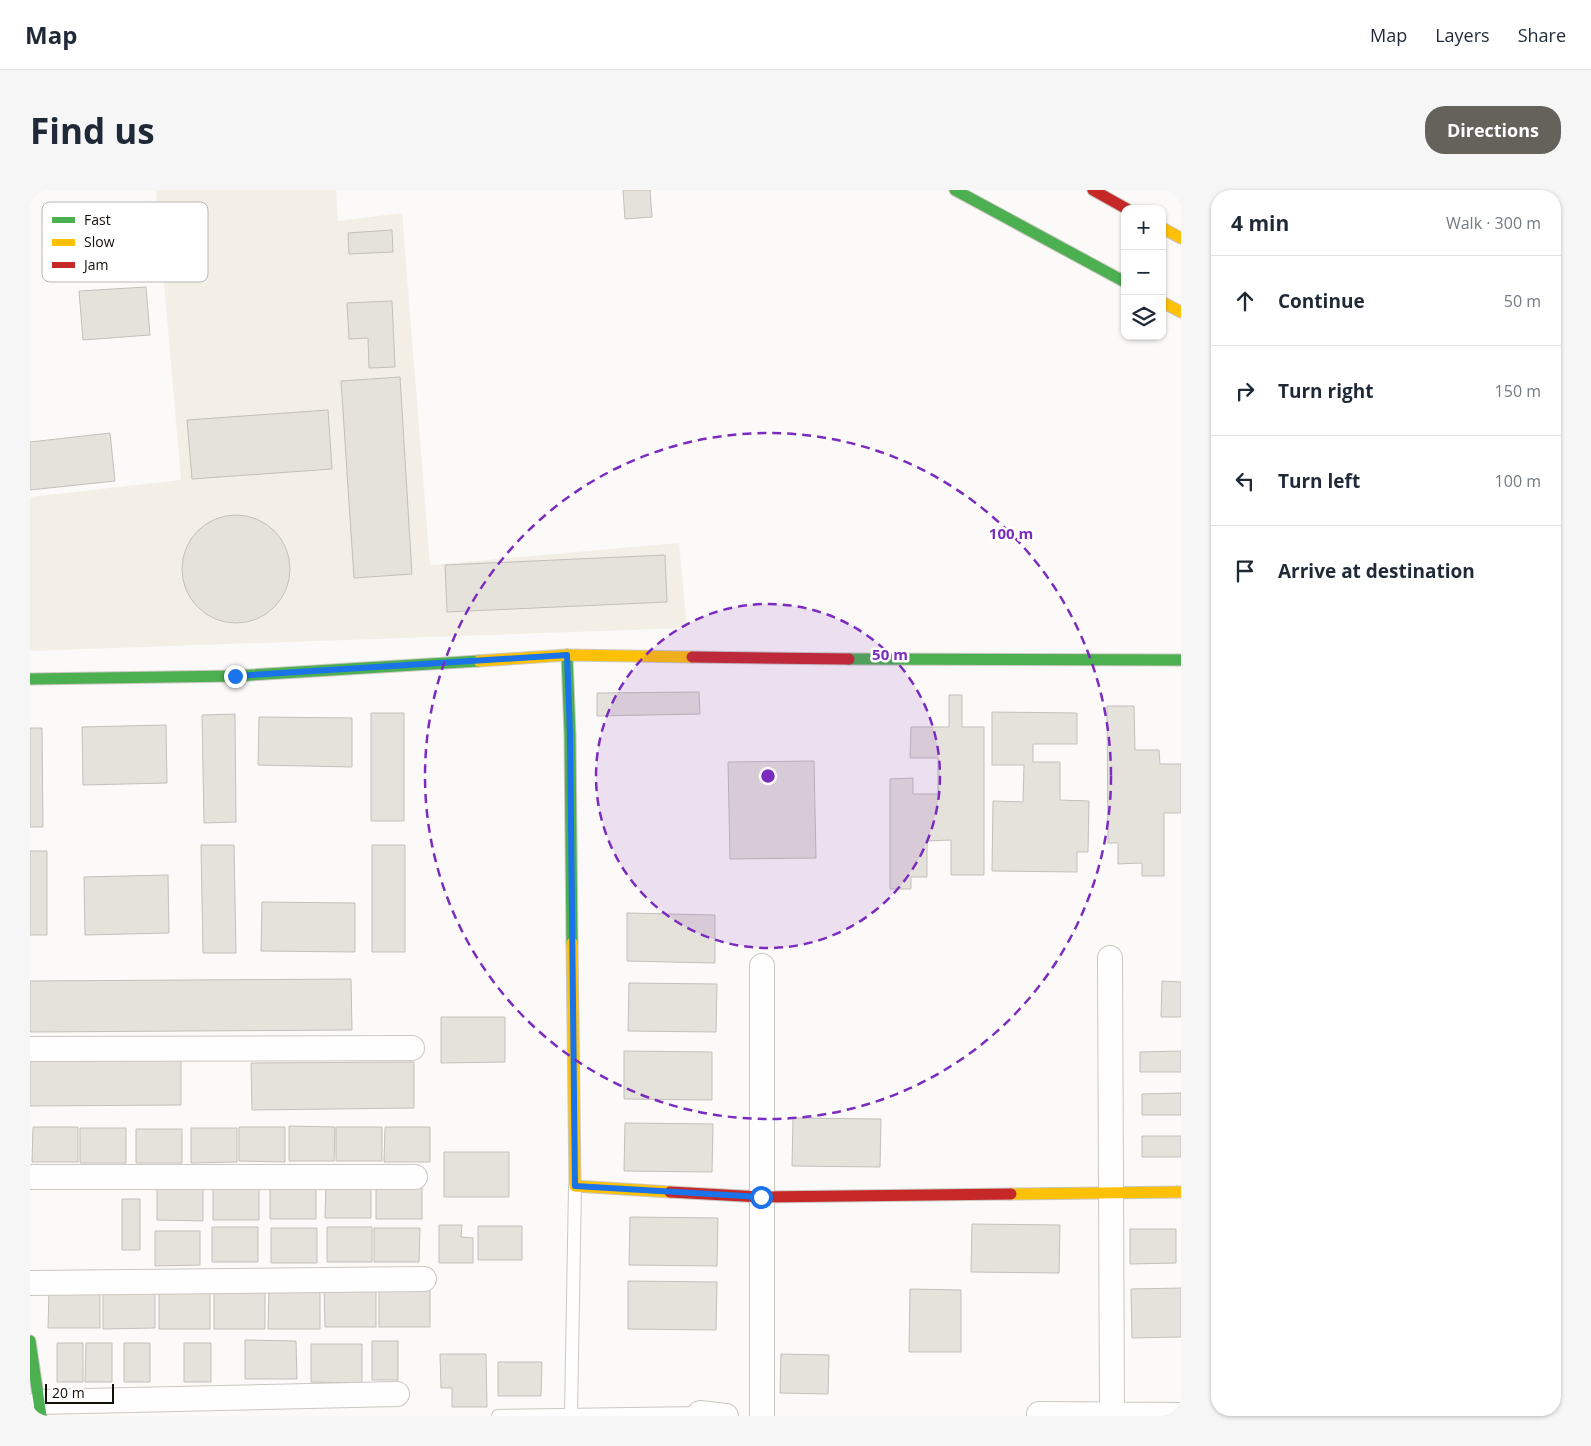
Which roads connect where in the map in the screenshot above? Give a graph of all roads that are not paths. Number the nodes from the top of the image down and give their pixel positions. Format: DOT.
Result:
graph roads {
  1 [pos="955,190"];
  2 [pos="1093,190"];
  3 [pos="1121,206"];
  4 [pos="1166,230"];
  5 [pos="1181,238"];
  6 [pos="1121,280"];
  7 [pos="1166,304"];
  8 [pos="1181,312"];
  9 [pos="567,655"];
  10 [pos="1181,660"];
  11 [pos="30,679"];
  12 [pos="1110,958"];
  13 [pos="762,966"];
  14 [pos="412,1048"];
  15 [pos="30,1049"];
  16 [pos="30,1177"];
  17 [pos="415,1178"];
  18 [pos="575,1186"];
  19 [pos="1181,1192"];
  20 [pos="1110,1193"];
  21 [pos="761,1197"];
  22 [pos="424,1279"];
  23 [pos="30,1284"];
  24 [pos="30,1341"];
  25 [pos="397,1394"];
  26 [pos="41,1409"];
  27 [pos="700,1413"];
  28 [pos="571,1414"];
  29 [pos="1039,1414"];
  30 [pos="1112,1414"];
  31 [pos="1181,1415"];
  32 [pos="498,1416"];
  33 [pos="726,1416"];
  34 [pos="762,1416"];
  1 -- 6 [label="main road"];
  2 -- 3 [label="main road"];
  4 -- 5 [label="main road"];
  7 -- 8 [label="main road"];
  9 -- 10 [label="main road"];
  9 -- 11 [label="main road"];
  9 -- 18 [label="main road"];
  12 -- 20 [label="street"];
  13 -- 21 [label="street"];
  14 -- 15 [label="street"];
  16 -- 17 [label="street"];
  18 -- 21 [label="main road"];
  18 -- 28 [label="lane"];
  19 -- 20 [label="main road"];
  20 -- 21 [label="main road"];
  20 -- 30 [label="street"];
  21 -- 34 [label="street"];
  22 -- 23 [label="street"];
  24 -- 26 [label="main road"];
  25 -- 26 [label="street"];
  27 -- 28 [label="lane"];
  27 -- 33 [label="street"];
  28 -- 32 [label="lane"];
  29 -- 30 [label="street"];
  30 -- 31 [label="street"];
}
